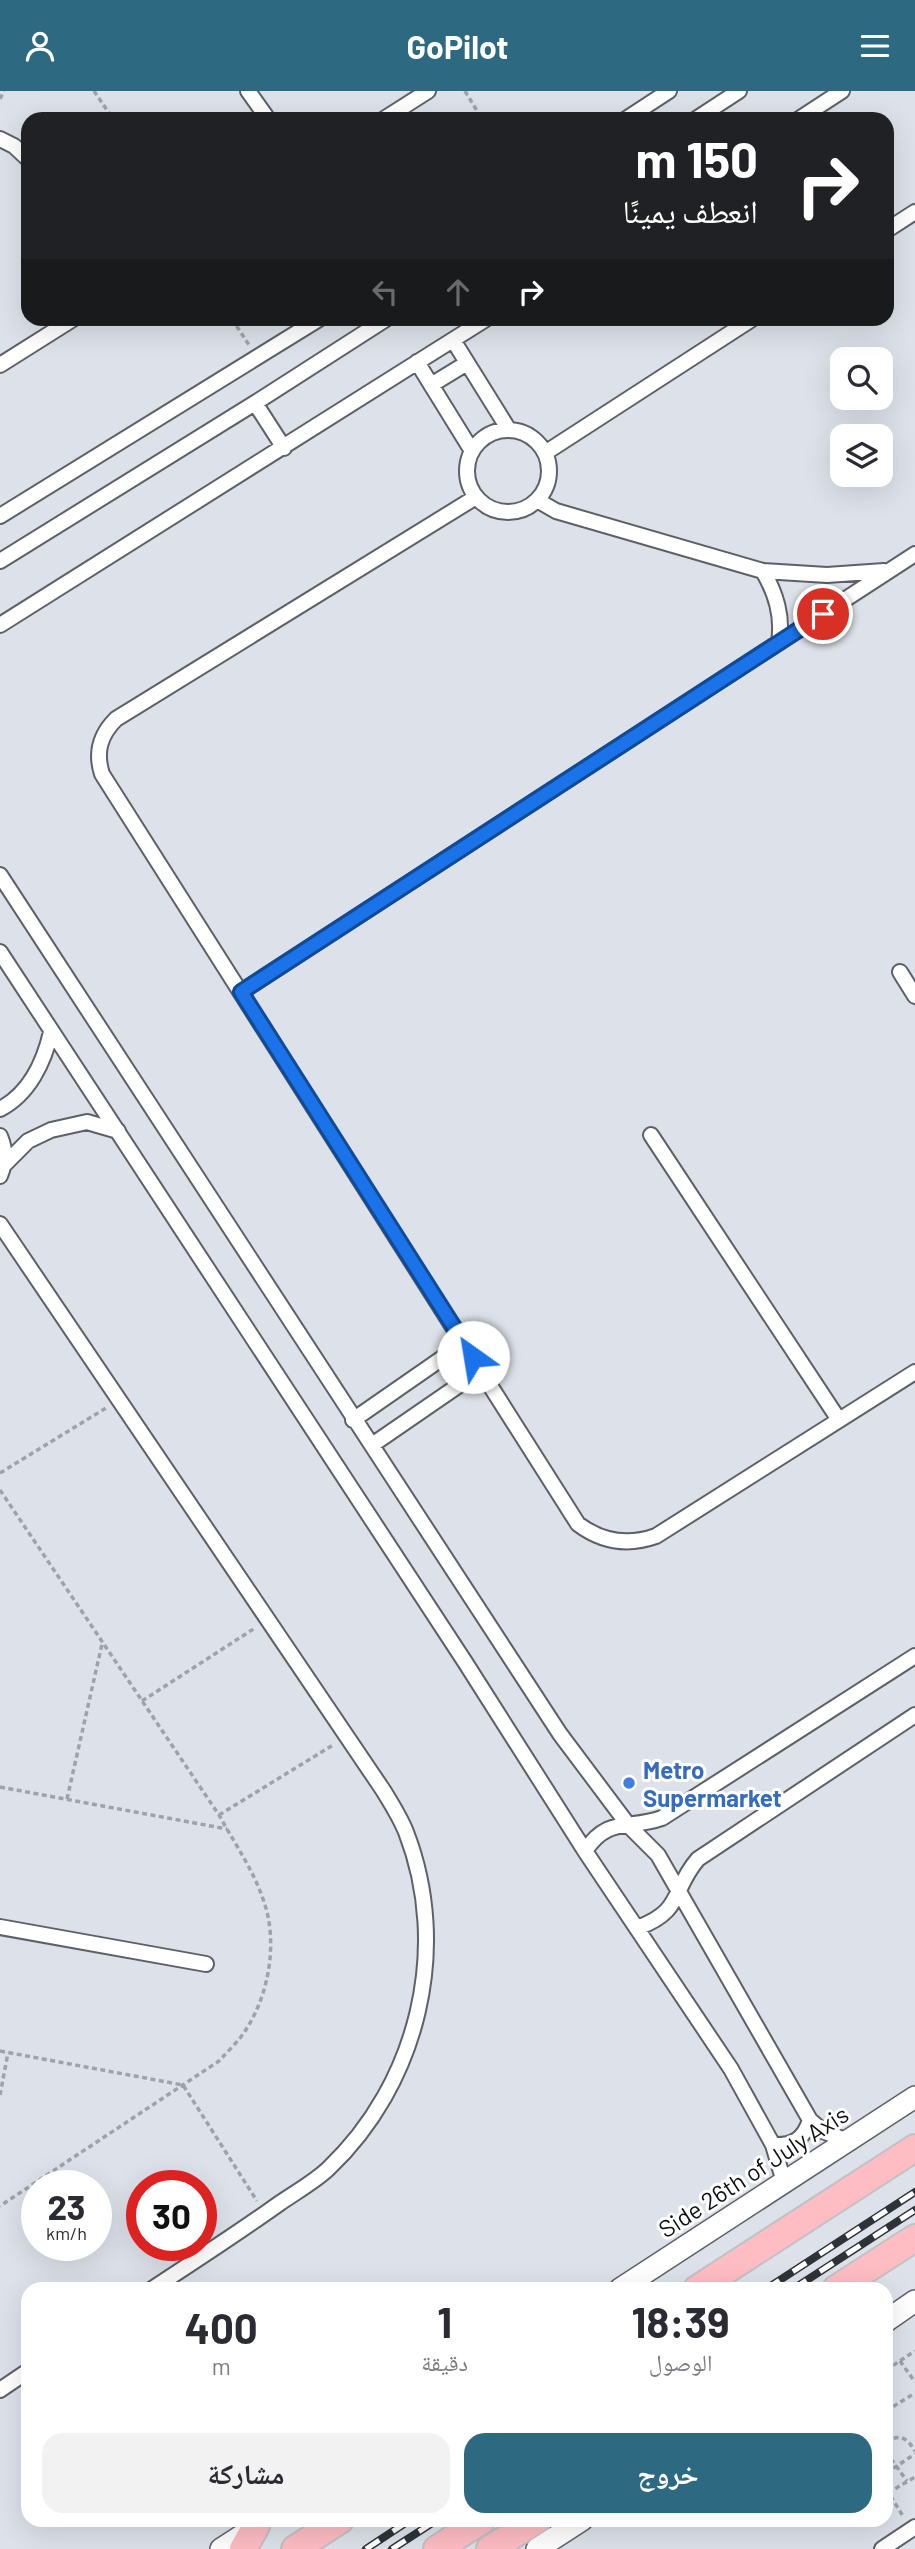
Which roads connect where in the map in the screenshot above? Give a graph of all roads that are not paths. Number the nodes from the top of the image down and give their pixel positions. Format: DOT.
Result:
graph roads {
  1 [pos="248,91"];
  2 [pos="428,91"];
  3 [pos="669,91"];
  4 [pos="739,91"];
  5 [pos="842,91"];
  6 [pos="263,112"];
  7 [pos="395,112"];
  8 [pos="637,112"];
  9 [pos="706,112"];
  10 [pos="810,112"];
  11 [pos="0,139"];
  12 [pos="21,152"];
  13 [pos="915,212"];
  14 [pos="894,226"];
  15 [pos="62,326"];
  16 [pos="308,326"];
  17 [pos="375,326"];
  18 [pos="475,326"];
  19 [pos="741,326"];
  20 [pos="453,340"];
  21 [pos="417,362"];
  22 [pos="467,363"];
  23 [pos="0,365"];
  24 [pos="431,385"];
  25 [pos="255,403"];
  26 [pos="509,429"];
  27 [pos="284,448"];
  28 [pos="472,451"];
  29 [pos="545,453"];
  30 [pos="476,497"];
  31 [pos="537,500"];
  32 [pos="0,516"];
  33 [pos="915,554"];
  34 [pos="0,561"];
  35 [pos="763,571"];
  36 [pos="889,571"];
  37 [pos="0,625"];
  38 [pos="779,642"];
  39 [pos="0,875"];
  40 [pos="0,952"];
  41 [pos="900,972"];
  42 [pos="241,992"];
  43 [pos="915,996"];
  44 [pos="51,1032"];
  45 [pos="0,1109"];
  46 [pos="118,1131"];
  47 [pos="651,1135"];
  48 [pos="0,1136"];
  49 [pos="2,1170"];
  50 [pos="0,1224"];
  51 [pos="464,1343"];
  52 [pos="481,1370"];
  53 [pos="915,1372"];
  54 [pos="353,1420"];
  55 [pos="839,1420"];
  56 [pos="372,1445"];
  57 [pos="915,1655"];
  58 [pos="915,1715"];
  59 [pos="629,1826"];
  60 [pos="585,1851"];
  61 [pos="680,1891"];
  62 [pos="0,1927"];
  63 [pos="637,1928"];
  64 [pos="206,1963"];
  65 [pos="915,2097"];
  66 [pos="810,2120"];
  67 [pos="847,2141"];
  68 [pos="773,2145"];
  69 [pos="915,2148"];
  70 [pos="784,2182"];
  71 [pos="915,2238"];
  72 [pos="163,2282"];
  73 [pos="631,2282"];
  74 [pos="708,2282"];
  75 [pos="847,2282"];
  76 [pos="915,2301"];
  77 [pos="893,2316"];
  78 [pos="21,2376"];
  79 [pos="0,2390"];
  80 [pos="255,2527"];
  81 [pos="258,2527"];
  82 [pos="329,2527"];
  83 [pos="471,2527"];
  84 [pos="526,2527"];
  85 [pos="571,2527"];
  86 [pos="913,2528"];
  87 [pos="221,2549"];
  88 [pos="243,2549"];
  89 [pos="295,2549"];
  90 [pos="437,2549"];
  91 [pos="490,2549"];
  92 [pos="537,2549"];
  93 [pos="882,2549"];
  1 -- 6 [label="street"];
  2 -- 7 [label="street"];
  3 -- 8 [label="street"];
  4 -- 9 [label="street"];
  5 -- 10 [label="street"];
  11 -- 12 [label="street"];
  13 -- 14 [label="street"];
  15 -- 23 [label="street"];
  16 -- 32 [label="street"];
  17 -- 25 [label="street"];
  18 -- 20 [label="street"];
  19 -- 29 [label="street"];
  20 -- 21 [label="street"];
  20 -- 22 [label="street"];
  21 -- 24 [label="street"];
  21 -- 27 [label="street"];
  22 -- 24 [label="street"];
  22 -- 26 [label="street"];
  24 -- 28 [label="street"];
  25 -- 27 [label="street"];
  25 -- 34 [label="street"];
  26 -- 28 [label="street"];
  26 -- 29 [label="street"];
  27 -- 37 [label="street"];
  28 -- 30 [label="street"];
  29 -- 31 [label="street"];
  30 -- 31 [label="street"];
  30 -- 42 [label="street"];
  31 -- 35 [label="street"];
  33 -- 36 [label="street"];
  35 -- 36 [label="street"];
  35 -- 38 [label="street"];
  36 -- 38 [label="street"];
  38 -- 42 [label="street"];
  39 -- 54 [label="street"];
  40 -- 44 [label="street"];
  41 -- 43 [label="street"];
  42 -- 51 [label="street"];
  44 -- 45 [label="street"];
  44 -- 46 [label="street"];
  46 -- 49 [label="street"];
  46 -- 60 [label="street"];
  47 -- 55 [label="street"];
  48 -- 49 [label="street"];
  50 -- 72 [label="street"];
  51 -- 52 [label="street"];
  51 -- 54 [label="street"];
  52 -- 55 [label="street"];
  52 -- 56 [label="street"];
  53 -- 55 [label="street"];
  54 -- 56 [label="street"];
  56 -- 59 [label="street"];
  57 -- 59 [label="street"];
  58 -- 61 [label="street"];
  59 -- 60 [label="street"];
  59 -- 61 [label="street"];
  60 -- 63 [label="street"];
  61 -- 63 [label="street"];
  61 -- 66 [label="street"];
  62 -- 64 [label="street"];
  63 -- 68 [label="street"];
  65 -- 67 [label="main road, Side 26th of July Axis"];
  66 -- 67 [label="street"];
  66 -- 68 [label="street"];
  67 -- 70 [label="main road, Side 26th of July Axis"];
  68 -- 70 [label="street"];
  69 -- 74 [label="highway"];
  70 -- 73 [label="main road, Side 26th of July Axis"];
  71 -- 75 [label="highway"];
  76 -- 77 [label="main road"];
  78 -- 79 [label="street"];
  80 -- 87 [label="main road"];
  81 -- 88 [label="highway"];
  82 -- 89 [label="highway"];
  83 -- 90 [label="highway"];
  84 -- 91 [label="highway"];
  85 -- 92 [label="main road"];
  86 -- 93 [label="street"];
}
